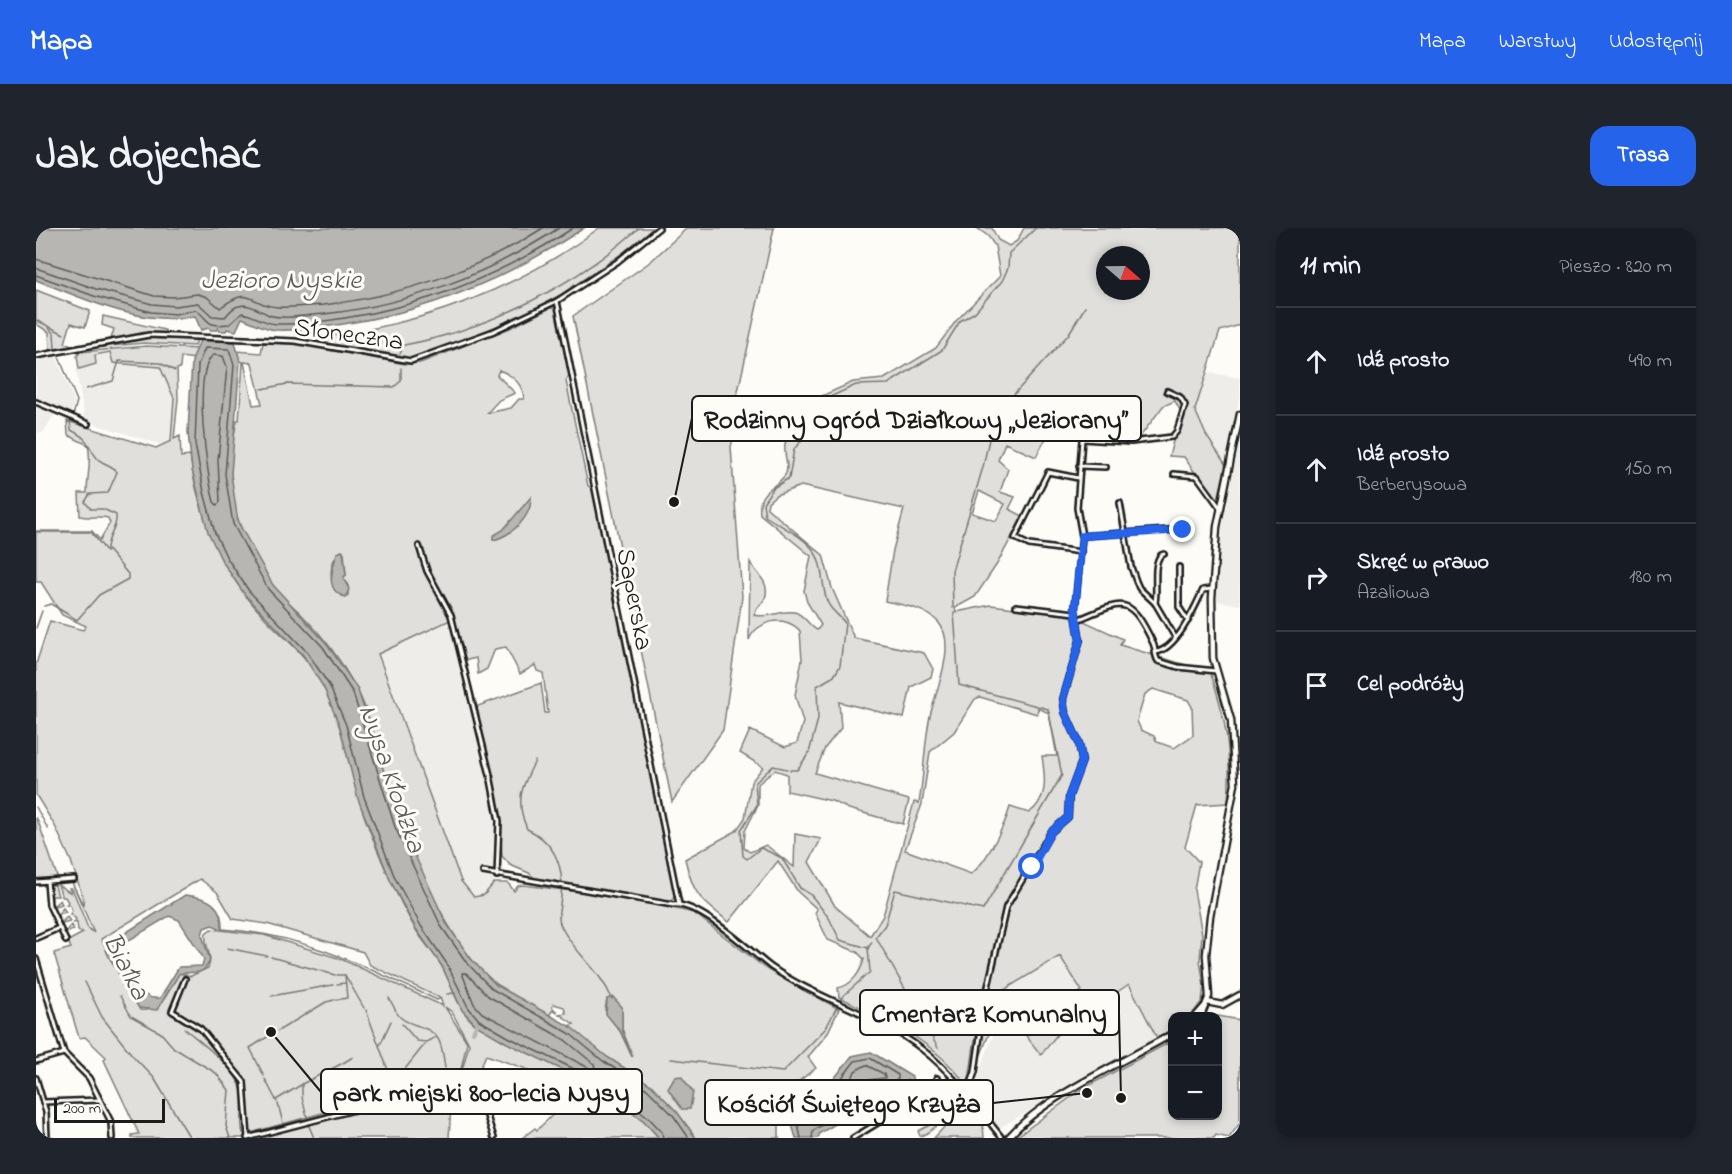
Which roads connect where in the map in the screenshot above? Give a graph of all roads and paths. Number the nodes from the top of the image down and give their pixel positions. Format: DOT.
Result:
graph roads {
  1 [pos="659,228"];
  2 [pos="557,301"];
  3 [pos="36,356"];
  4 [pos="1167,392"];
  5 [pos="36,402"];
  6 [pos="1136,408"];
  7 [pos="1240,414"];
  8 [pos="88,424"];
  9 [pos="1131,442"];
  10 [pos="1079,466"];
  11 [pos="1106,467"];
  12 [pos="1174,474"];
  13 [pos="1078,478"];
  14 [pos="1120,503"];
  15 [pos="1221,509"];
  16 [pos="1183,530"];
  17 [pos="1124,535"];
  18 [pos="1082,536"];
  19 [pos="419,546"];
  20 [pos="1081,552"];
  21 [pos="1164,554"];
  22 [pos="1179,567"];
  23 [pos="1212,589"];
  24 [pos="1155,603"];
  25 [pos="1016,606"];
  26 [pos="1075,613"];
  27 [pos="1077,620"];
  28 [pos="1188,621"];
  29 [pos="1175,637"];
  30 [pos="1156,652"];
  31 [pos="1215,671"];
  32 [pos="483,872"];
  33 [pos="497,876"];
  34 [pos="74,879"];
  35 [pos="36,882"];
  36 [pos="47,882"];
  37 [pos="679,904"];
  38 [pos="59,927"];
  39 [pos="36,938"];
  40 [pos="66,941"];
  41 [pos="36,959"];
  42 [pos="185,979"];
  43 [pos="1240,995"];
  44 [pos="1208,1002"];
  45 [pos="1200,1012"];
  46 [pos="1203,1012"];
  47 [pos="1168,1037"];
  48 [pos="64,1053"];
  49 [pos="36,1061"];
  50 [pos="36,1078"];
  51 [pos="937,1078"];
  52 [pos="968,1092"];
  53 [pos="100,1100"];
  54 [pos="43,1102"];
  55 [pos="47,1138"];
  56 [pos="112,1138"];
  57 [pos="247,1138"];
  58 [pos="494,1138"];
  59 [pos="853,1138"];
  60 [pos="1002,1138"];
  61 [pos="1008,1138"];
  1 -- 2 [label="street, Słoneczna"];
  2 -- 3 [label="street, Słoneczna"];
  2 -- 37 [label="street, Saperska"];
  4 -- 9 [label="street"];
  5 -- 8 [label="street"];
  6 -- 9 [label="street"];
  7 -- 15 [label="main road"];
  9 -- 10 [label="street"];
  10 -- 11 [label="street"];
  10 -- 13 [label="street"];
  12 -- 15 [label="street"];
  13 -- 18 [label="street"];
  13 -- 20 [label="street"];
  14 -- 17 [label="street"];
  15 -- 23 [label="main road"];
  16 -- 17 [label="street"];
  17 -- 18 [label="street"];
  17 -- 24 [label="street"];
  18 -- 20 [label="street"];
  19 -- 33 [label="street"];
  20 -- 26 [label="street"];
  21 -- 24 [label="street"];
  22 -- 28 [label="street"];
  23 -- 28 [label="street"];
  23 -- 31 [label="main road"];
  24 -- 29 [label="street"];
  25 -- 26 [label="street"];
  26 -- 27 [label="street"];
  27 -- 30 [label="street"];
  27 -- 52 [label="street"];
  28 -- 29 [label="street"];
  29 -- 30 [label="street"];
  30 -- 31 [label="street"];
  31 -- 44 [label="main road"];
  32 -- 33 [label="street"];
  33 -- 37 [label="street"];
  34 -- 36 [label="street"];
  35 -- 36 [label="street"];
  36 -- 38 [label="street"];
  37 -- 52 [label="street"];
  38 -- 39 [label="street"];
  38 -- 40 [label="street"];
  41 -- 48 [label="street"];
  42 -- 57 [label="street"];
  43 -- 44 [label="main road"];
  44 -- 45 [label="main road"];
  44 -- 46 [label="main road"];
  47 -- 61 [label="main road"];
  48 -- 49 [label="street"];
  48 -- 53 [label="street"];
  50 -- 54 [label="street"];
  51 -- 59 [label="street"];
  52 -- 60 [label="street"];
  53 -- 54 [label="street"];
  53 -- 56 [label="street"];
  54 -- 55 [label="street"];
  57 -- 58 [label="street"];
}
